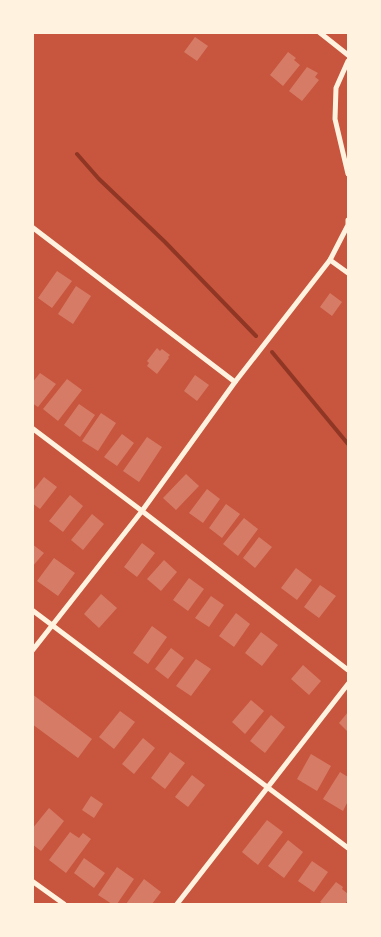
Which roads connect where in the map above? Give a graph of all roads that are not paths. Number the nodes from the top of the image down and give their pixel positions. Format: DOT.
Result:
graph roads {
  1 [pos="319,32"];
  2 [pos="348,55"];
  3 [pos="348,61"];
  4 [pos="348,174"];
  5 [pos="348,220"];
  6 [pos="32,227"];
  7 [pos="330,260"];
  8 [pos="348,273"];
  9 [pos="235,382"];
  10 [pos="32,428"];
  11 [pos="142,511"];
  12 [pos="32,610"];
  13 [pos="52,625"];
  14 [pos="32,651"];
  15 [pos="348,670"];
  16 [pos="348,684"];
  17 [pos="268,788"];
  18 [pos="348,848"];
  19 [pos="32,881"];
  20 [pos="64,904"];
  21 [pos="176,904"];
  1 -- 2 [label="street"];
  3 -- 4 [label="street"];
  5 -- 7 [label="street"];
  6 -- 9 [label="street"];
  7 -- 8 [label="street"];
  7 -- 9 [label="street"];
  9 -- 11 [label="street"];
  10 -- 11 [label="street"];
  11 -- 13 [label="street"];
  11 -- 15 [label="street"];
  12 -- 13 [label="street"];
  13 -- 14 [label="street"];
  13 -- 17 [label="street"];
  16 -- 17 [label="street"];
  17 -- 18 [label="street"];
  17 -- 21 [label="street"];
  19 -- 20 [label="street"];
}
